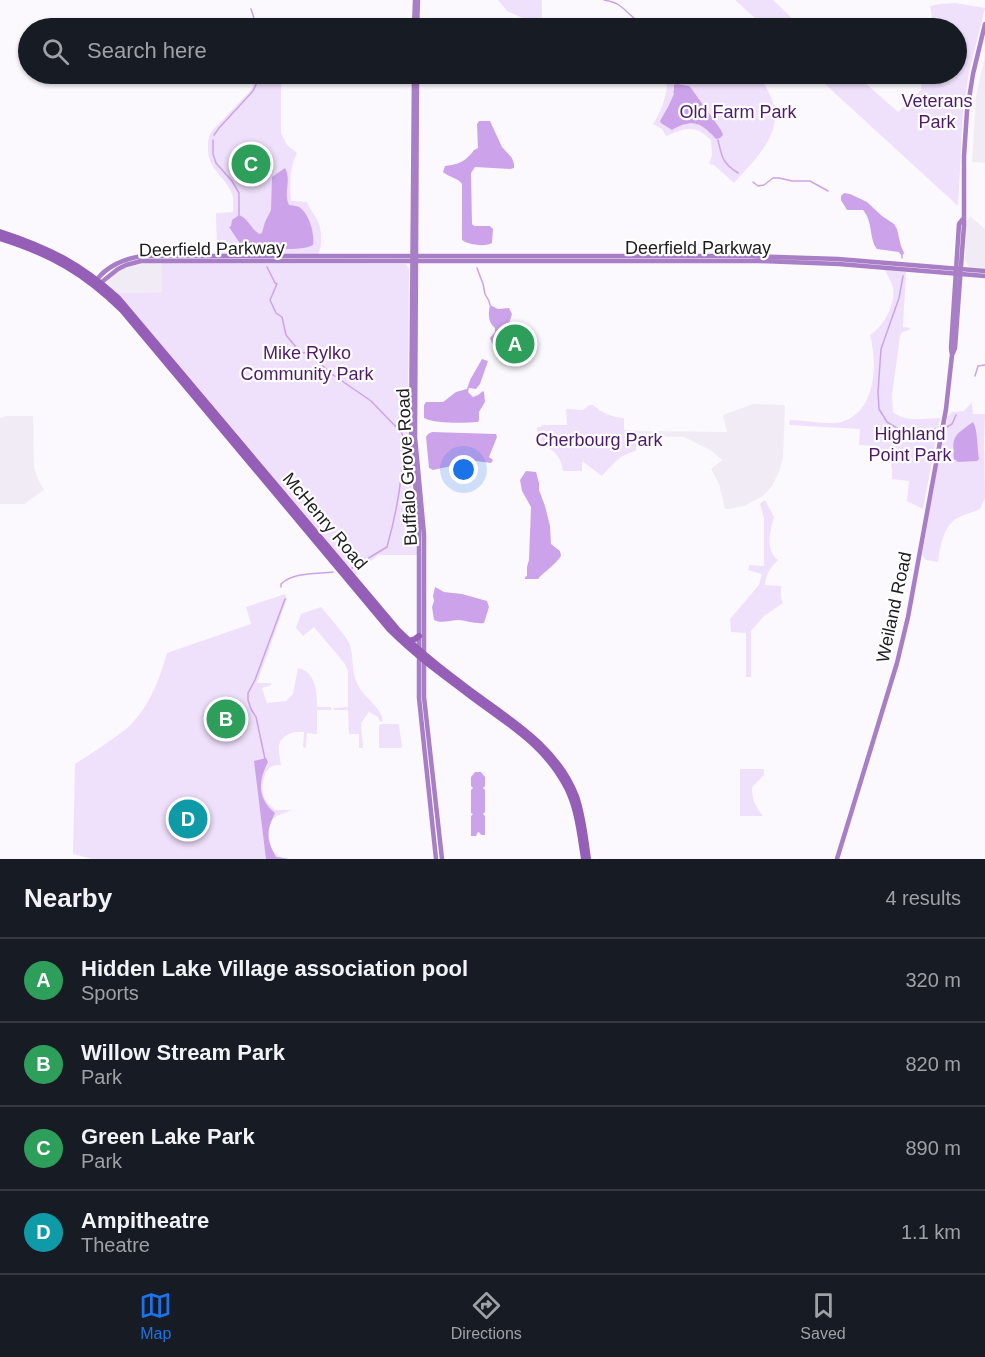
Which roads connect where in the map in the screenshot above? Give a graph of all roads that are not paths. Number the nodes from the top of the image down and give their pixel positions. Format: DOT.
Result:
graph roads {
  1 [pos="416,0"];
  2 [pos="416,18"];
  3 [pos="985,24"];
  4 [pos="415,84"];
  5 [pos="0,232"];
  6 [pos="0,238"];
  7 [pos="414,258"];
  8 [pos="958,271"];
  9 [pos="985,271"];
  10 [pos="974,275"];
  11 [pos="985,276"];
  12 [pos="98,283"];
  13 [pos="960,288"];
  14 [pos="952,355"];
  15 [pos="419,636"];
  16 [pos="409,641"];
  17 [pos="421,655"];
  18 [pos="433,667"];
  19 [pos="423,672"];
  20 [pos="436,859"];
  21 [pos="442,859"];
  22 [pos="584,859"];
  23 [pos="588,859"];
  24 [pos="837,859"];
  1 -- 2 [label="main road"];
  3 -- 8 [label="main road, Weiland Road"];
  4 -- 7 [label="main road, Buffalo Grove Road"];
  5 -- 12 [label="main road, McHenry Road"];
  6 -- 12 [label="main road, McHenry Road"];
  7 -- 8 [label="main road, Deerfield Parkway"];
  7 -- 12 [label="main road, Deerfield Parkway"];
  7 -- 15 [label="main road, Buffalo Grove Road"];
  7 -- 17 [label="main road, Buffalo Grove Road"];
  8 -- 9 [label="main road, Deerfield Parkway"];
  8 -- 10 [label="main road, Deerfield Parkway"];
  8 -- 13 [label="main road, Weiland Road"];
  8 -- 14 [label="main road, Weiland Road"];
  10 -- 11 [label="main road, Deerfield Parkway"];
  10 -- 13 [label="main road"];
  12 -- 16 [label="main road, McHenry Road"];
  12 -- 17 [label="main road, McHenry Road"];
  13 -- 14 [label="main road, Weiland Road"];
  14 -- 24 [label="main road, Weiland Road"];
  15 -- 16 [label="main road"];
  15 -- 17 [label="main road, Buffalo Grove Road"];
  16 -- 17 [label="main road, McHenry Road"];
  17 -- 18 [label="main road, McHenry Road"];
  17 -- 19 [label="main road, Buffalo Grove Road"];
  17 -- 20 [label="main road, Buffalo Grove Road"];
  17 -- 23 [label="main road, McHenry Road"];
  18 -- 19 [label="main road"];
  18 -- 22 [label="main road, McHenry Road"];
  19 -- 21 [label="main road, Buffalo Grove Road"];
}
